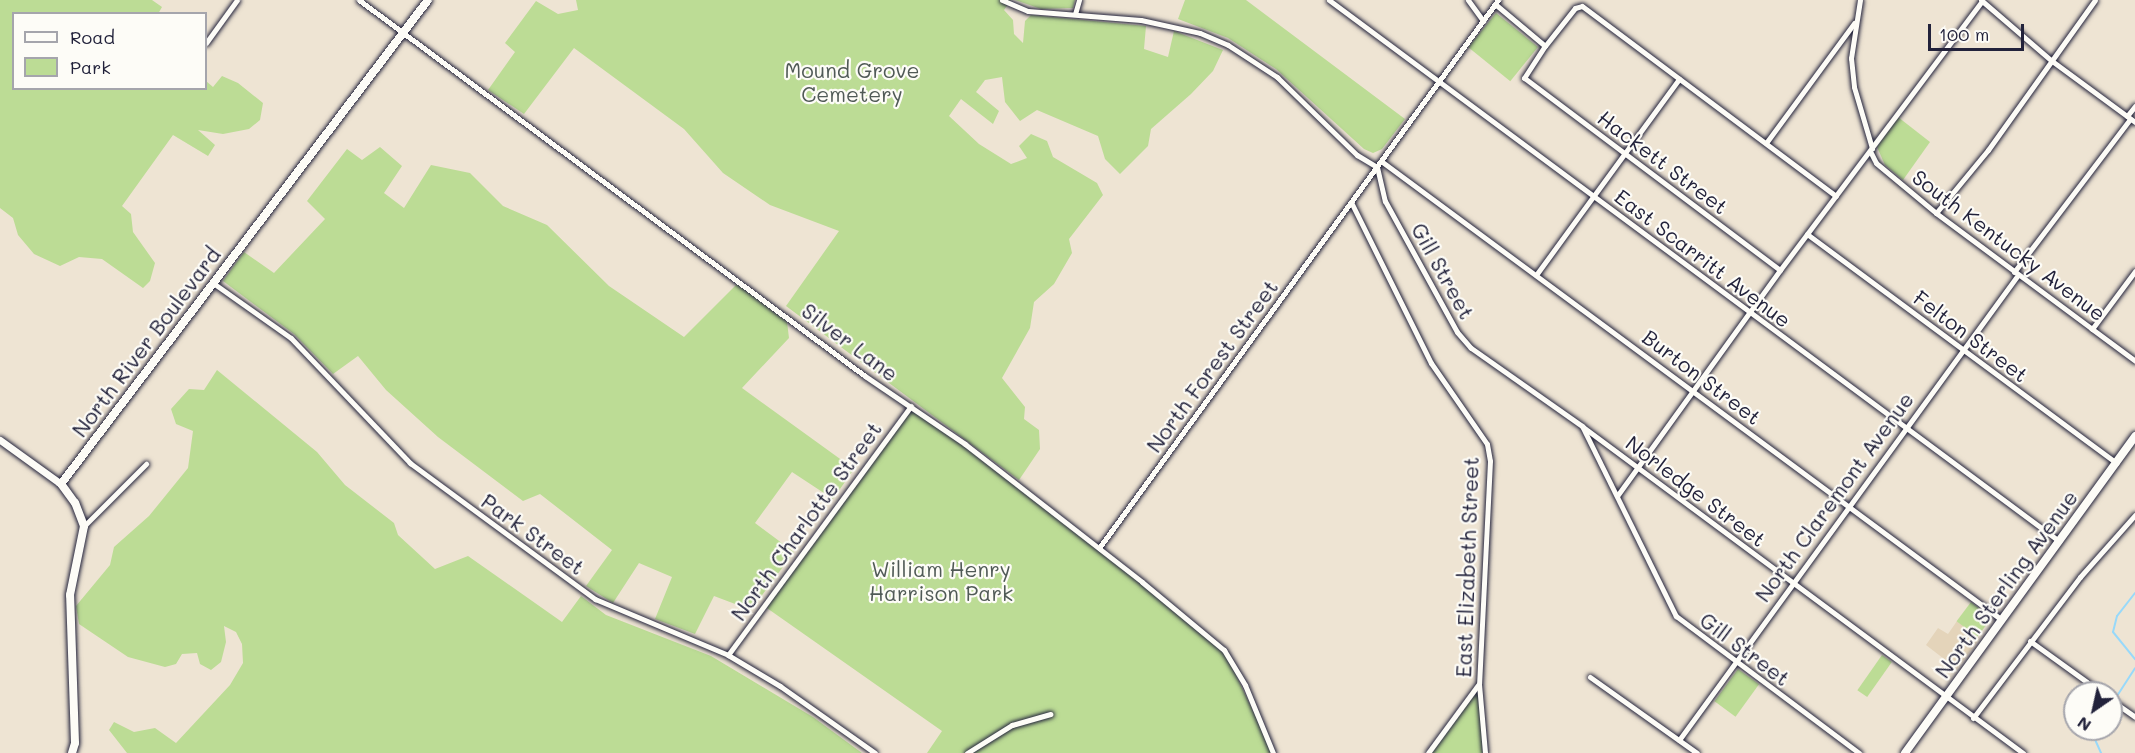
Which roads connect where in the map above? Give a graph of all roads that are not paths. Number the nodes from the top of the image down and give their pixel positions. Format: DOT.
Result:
graph roads {
  1 [pos="237,0"];
  2 [pos="359,0"];
  3 [pos="428,0"];
  4 [pos="1002,0"];
  5 [pos="1079,0"];
  6 [pos="1329,0"];
  7 [pos="1468,0"];
  8 [pos="1860,0"];
  9 [pos="1982,0"];
  10 [pos="2095,0"];
  11 [pos="1497,2"];
  12 [pos="1075,14"];
  13 [pos="1483,21"];
  14 [pos="1856,21"];
  15 [pos="403,33"];
  16 [pos="207,42"];
  17 [pos="1545,46"];
  18 [pos="2052,61"];
  19 [pos="1679,79"];
  20 [pos="1439,81"];
  21 [pos="2135,106"];
  22 [pos="2131,119"];
  23 [pos="1766,143"];
  24 [pos="1871,149"];
  25 [pos="1626,154"];
  26 [pos="1381,161"];
  27 [pos="1377,167"];
  28 [pos="1593,196"];
  29 [pos="1836,196"];
  30 [pos="1351,202"];
  31 [pos="1936,213"];
  32 [pos="1806,234"];
  33 [pos="1780,270"];
  34 [pos="2135,271"];
  35 [pos="2016,273"];
  36 [pos="1536,275"];
  37 [pos="213,283"];
  38 [pos="1749,313"];
  39 [pos="2092,329"];
  40 [pos="1962,350"];
  41 [pos="2135,361"];
  42 [pos="1693,391"];
  43 [pos="911,406"];
  44 [pos="1582,426"];
  45 [pos="1904,427"];
  46 [pos="2135,436"];
  47 [pos="0,440"];
  48 [pos="2116,463"];
  49 [pos="146,464"];
  50 [pos="1638,468"];
  51 [pos="60,484"];
  52 [pos="1617,496"];
  53 [pos="1847,506"];
  54 [pos="2135,515"];
  55 [pos="84,526"];
  56 [pos="2059,541"];
  57 [pos="1099,548"];
  58 [pos="1792,583"];
  59 [pos="2002,620"];
  60 [pos="2030,641"];
  61 [pos="728,655"];
  62 [pos="1735,663"];
  63 [pos="1590,677"];
  64 [pos="2085,681"];
  65 [pos="1479,684"];
  66 [pos="1945,698"];
  67 [pos="1050,714"];
  68 [pos="1973,718"];
  69 [pos="1679,740"];
  70 [pos="72,753"];
  71 [pos="875,753"];
  72 [pos="967,753"];
  73 [pos="1273,753"];
  74 [pos="1428,753"];
  75 [pos="1485,753"];
  76 [pos="1697,753"];
  77 [pos="1859,753"];
  78 [pos="1905,753"];
  79 [pos="2023,753"];
  1 -- 16 [label="street"];
  2 -- 15 [label="street, Silver Lane"];
  3 -- 15 [label="main road, North River Boulevard"];
  4 -- 12 [label="street"];
  5 -- 12 [label="street"];
  6 -- 20 [label="street, East Scarritt Avenue"];
  7 -- 13 [label="street"];
  8 -- 14 [label="street"];
  9 -- 18 [label="street"];
  9 -- 24 [label="street"];
  10 -- 18 [label="street"];
  11 -- 13 [label="street"];
  11 -- 17 [label="street"];
  12 -- 27 [label="street"];
  13 -- 20 [label="street"];
  14 -- 23 [label="street"];
  14 -- 24 [label="street"];
  15 -- 37 [label="main road, North River Boulevard"];
  15 -- 43 [label="street, Silver Lane"];
  17 -- 19 [label="street"];
  17 -- 25 [label="street, Hackett Street"];
  18 -- 22 [label="street"];
  18 -- 31 [label="street"];
  19 -- 23 [label="street"];
  19 -- 25 [label="street"];
  20 -- 26 [label="street"];
  20 -- 28 [label="street, East Scarritt Avenue"];
  21 -- 22 [label="street, North Claremont Avenue"];
  22 -- 35 [label="street, North Claremont Avenue"];
  23 -- 29 [label="street"];
  24 -- 29 [label="street"];
  24 -- 31 [label="street, South Kentucky Avenue"];
  25 -- 28 [label="street"];
  25 -- 33 [label="street, Hackett Street"];
  26 -- 27 [label="street, North Forest Street"];
  26 -- 36 [label="street, Burton Street"];
  27 -- 30 [label="street, North Forest Street"];
  27 -- 44 [label="street, Gill Street"];
  28 -- 36 [label="street"];
  28 -- 38 [label="street, East Scarritt Avenue"];
  29 -- 32 [label="street"];
  30 -- 57 [label="street, North Forest Street"];
  30 -- 65 [label="street, East Elizabeth Street"];
  31 -- 35 [label="street, South Kentucky Avenue"];
  32 -- 33 [label="street"];
  32 -- 40 [label="street, Felton Street"];
  33 -- 38 [label="street"];
  34 -- 39 [label="street"];
  35 -- 39 [label="street, South Kentucky Avenue"];
  35 -- 40 [label="street, North Claremont Avenue"];
  36 -- 42 [label="street, Burton Street"];
  37 -- 51 [label="main road, North River Boulevard"];
  37 -- 61 [label="street, Park Street"];
  38 -- 42 [label="street"];
  38 -- 45 [label="street, East Scarritt Avenue"];
  39 -- 41 [label="street, South Kentucky Avenue"];
  40 -- 45 [label="street, North Claremont Avenue"];
  40 -- 48 [label="street, Felton Street"];
  42 -- 50 [label="street"];
  42 -- 53 [label="street, Burton Street"];
  43 -- 57 [label="street, Silver Lane"];
  43 -- 61 [label="street, North Charlotte Street"];
  44 -- 50 [label="street, Norledge Street"];
  44 -- 52 [label="street, Gill Street"];
  45 -- 53 [label="street, North Claremont Avenue"];
  45 -- 56 [label="street, East Scarritt Avenue"];
  46 -- 48 [label="main road, North Sterling Avenue"];
  47 -- 51 [label="street"];
  48 -- 56 [label="main road, North Sterling Avenue"];
  49 -- 55 [label="street"];
  50 -- 52 [label="street"];
  50 -- 58 [label="street, Norledge Street"];
  51 -- 55 [label="main road"];
  52 -- 62 [label="street, Gill Street"];
  53 -- 58 [label="street, North Claremont Avenue"];
  53 -- 59 [label="street, Burton Street"];
  54 -- 60 [label="street"];
  55 -- 70 [label="main road"];
  56 -- 59 [label="main road, North Sterling Avenue"];
  57 -- 73 [label="street, Silver Lane"];
  58 -- 62 [label="street, North Claremont Avenue"];
  58 -- 66 [label="street, Norledge Street"];
  59 -- 66 [label="main road, North Sterling Avenue"];
  60 -- 64 [label="street"];
  60 -- 68 [label="street"];
  61 -- 71 [label="street, Park Street"];
  62 -- 69 [label="street, North Claremont Avenue"];
  62 -- 77 [label="street, Gill Street"];
  63 -- 69 [label="street"];
  65 -- 74 [label="street"];
  65 -- 75 [label="street, East Elizabeth Street"];
  66 -- 68 [label="street, Norledge Street"];
  66 -- 78 [label="main road, North Sterling Avenue"];
  67 -- 72 [label="street"];
  68 -- 79 [label="street, Norledge Street"];
  69 -- 76 [label="street"];
}
